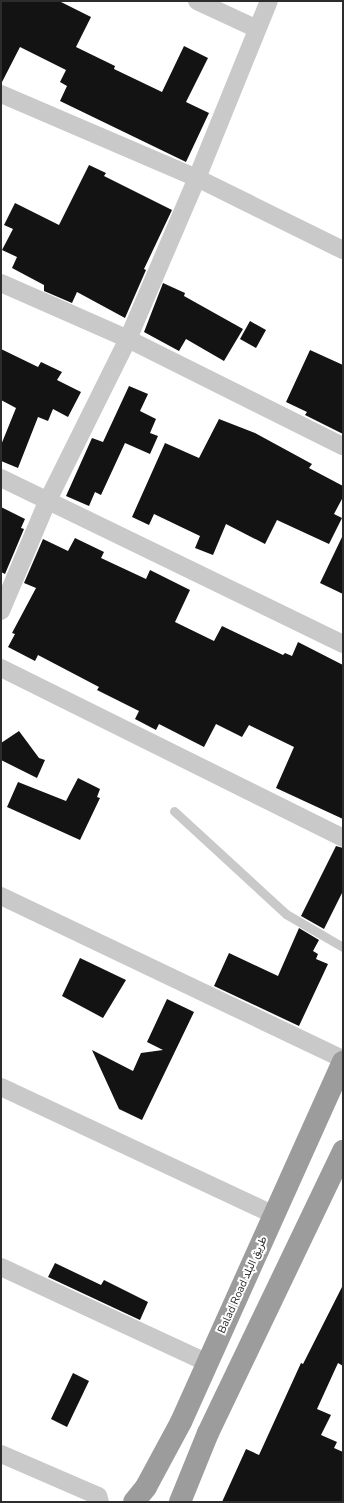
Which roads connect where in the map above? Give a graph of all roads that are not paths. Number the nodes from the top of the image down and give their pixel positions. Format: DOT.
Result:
graph roads {
  1 [pos="197,1"];
  2 [pos="269,1"];
  3 [pos="257,29"];
  4 [pos="1,94"];
  5 [pos="197,178"];
  6 [pos="343,250"];
  7 [pos="1,283"];
  8 [pos="128,339"];
  9 [pos="343,446"];
  10 [pos="1,478"];
  11 [pos="48,500"];
  12 [pos="1,611"];
  13 [pos="343,644"];
  14 [pos="1,668"];
  15 [pos="174,811"];
  16 [pos="343,838"];
  17 [pos="1,896"];
  18 [pos="343,947"];
  19 [pos="343,1059"];
  20 [pos="343,1062"];
  21 [pos="1,1088"];
  22 [pos="343,1151"];
  23 [pos="274,1215"];
  24 [pos="1,1267"];
  25 [pos="208,1363"];
  26 [pos="1,1454"];
  27 [pos="100,1502"];
  28 [pos="134,1502"];
  29 [pos="180,1502"];
  1 -- 3 [label="street"];
  2 -- 3 [label="street"];
  3 -- 5 [label="street"];
  4 -- 5 [label="street"];
  5 -- 6 [label="street"];
  5 -- 8 [label="street"];
  7 -- 8 [label="street"];
  8 -- 9 [label="street"];
  8 -- 11 [label="street"];
  10 -- 11 [label="street"];
  11 -- 12 [label="street"];
  11 -- 13 [label="street"];
  14 -- 16 [label="street"];
  15 -- 18 [label="lane"];
  17 -- 19 [label="street"];
  20 -- 23 [label="highway, Balad Road طريق البلد"];
  21 -- 23 [label="street"];
  22 -- 29 [label="highway"];
  23 -- 25 [label="highway, Balad Road طريق البلد"];
  24 -- 25 [label="street"];
  25 -- 28 [label="highway, Balad Road طريق البلد"];
  26 -- 27 [label="street"];
}
